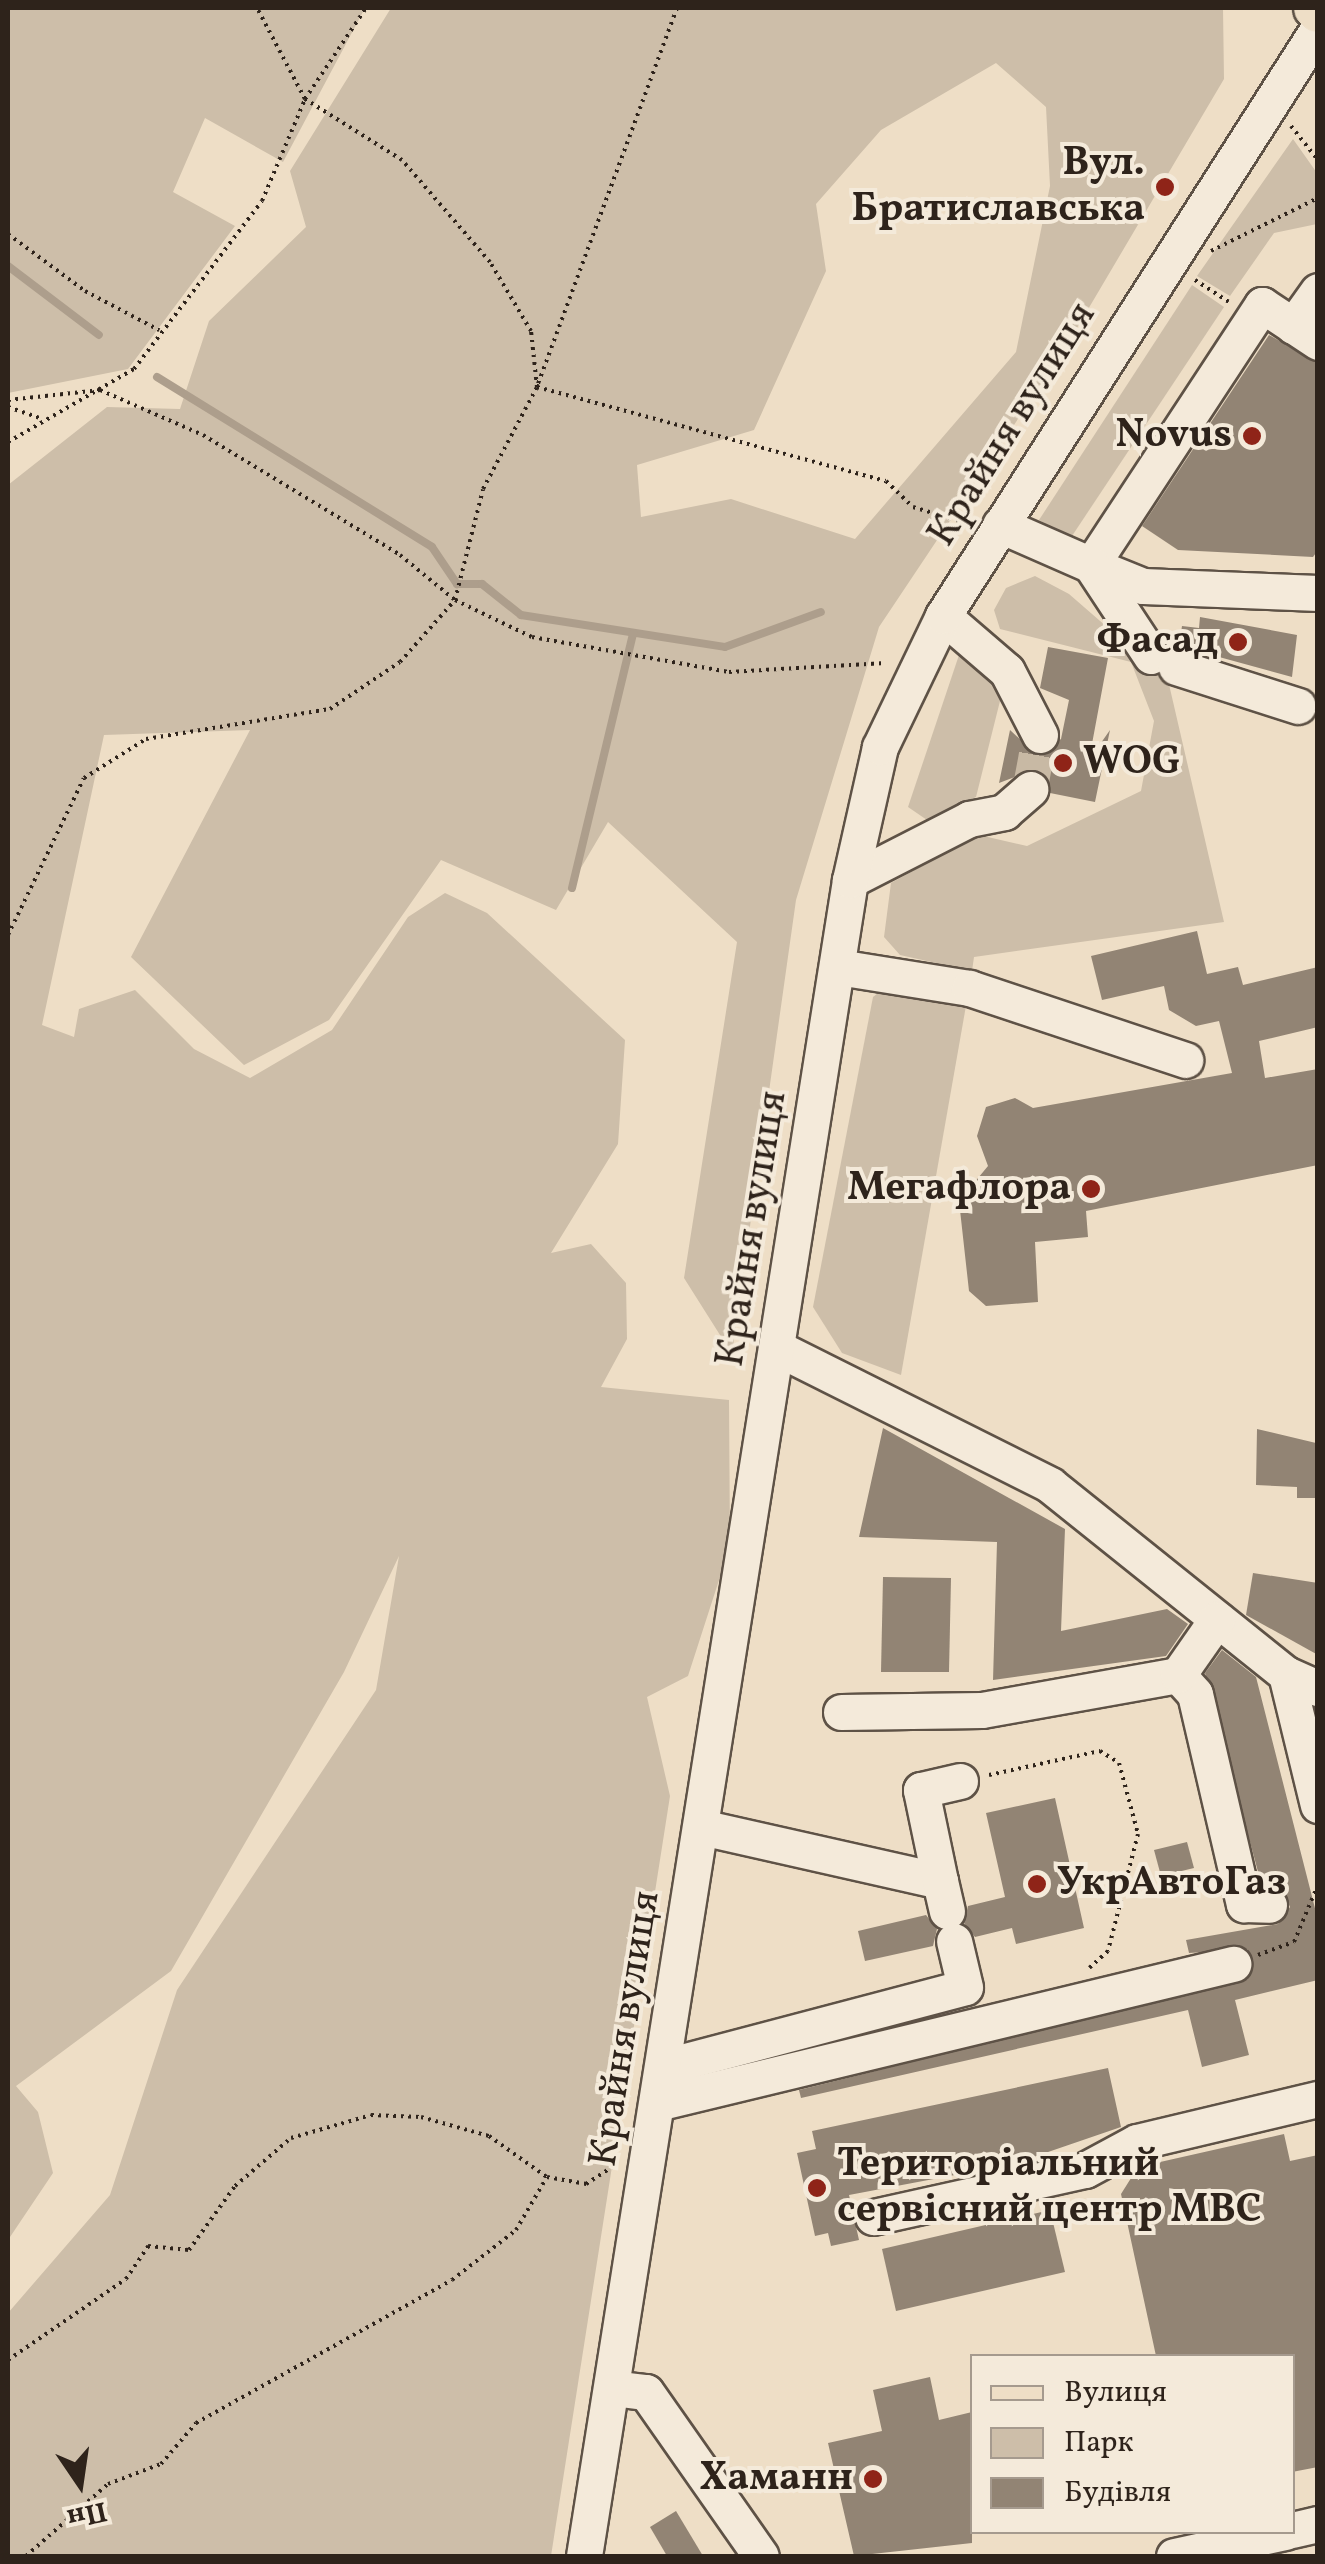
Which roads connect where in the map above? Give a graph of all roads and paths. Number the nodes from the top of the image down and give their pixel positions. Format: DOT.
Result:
graph roads {
  1 [pos="257,8"];
  2 [pos="366,8"];
  3 [pos="677,8"];
  4 [pos="1318,29"];
  5 [pos="305,98"];
  6 [pos="1291,126"];
  7 [pos="1318,160"];
  8 [pos="1318,198"];
  9 [pos="8,234"];
  10 [pos="1206,253"];
  11 [pos="1191,278"];
  12 [pos="1318,291"];
  13 [pos="1254,318"];
  14 [pos="159,330"];
  15 [pos="1306,334"];
  16 [pos="537,387"];
  17 [pos="100,390"];
  18 [pos="8,404"];
  19 [pos="42,419"];
  20 [pos="8,442"];
  21 [pos="983,524"];
  22 [pos="1090,565"];
  23 [pos="1318,593"];
  24 [pos="455,600"];
  25 [pos="943,616"];
  26 [pos="918,662"];
  27 [pos="1298,706"];
  28 [pos="1040,735"];
  29 [pos="1030,789"];
  30 [pos="850,880"];
  31 [pos="8,935"];
  32 [pos="838,966"];
  33 [pos="1186,1060"];
  34 [pos="778,1348"];
  35 [pos="1218,1619"];
  36 [pos="1178,1676"];
  37 [pos="1302,1681"];
  38 [pos="841,1712"];
  39 [pos="960,1781"];
  40 [pos="1318,1805"];
  41 [pos="701,1827"];
  42 [pos="1318,1885"];
  43 [pos="1268,1905"];
  44 [pos="947,1911"];
  45 [pos="1234,1964"];
  46 [pos="1076,1980"];
  47 [pos="663,2066"];
  48 [pos="1318,2100"];
  49 [pos="657,2103"];
  50 [pos="648,2161"];
  51 [pos="547,2177"];
  52 [pos="873,2216"];
  53 [pos="8,2360"];
  54 [pos="612,2388"];
  55 [pos="1276,2534"];
  56 [pos="26,2556"];
  57 [pos="584,2556"];
  58 [pos="761,2556"];
  59 [pos="1174,2556"];
  1 -- 5 [label="path"];
  2 -- 5 [label="path"];
  3 -- 16 [label="path"];
  4 -- 21 [label="street, Крайня вулиця"];
  5 -- 14 [label="path"];
  5 -- 16 [label="path"];
  6 -- 7 [label="path"];
  8 -- 10 [label="path"];
  9 -- 14 [label="path"];
  11 -- 13 [label="path"];
  12 -- 15 [label="street"];
  13 -- 15 [label="street"];
  13 -- 22 [label="street"];
  14 -- 17 [label="path"];
  16 -- 21 [label="path"];
  16 -- 24 [label="path"];
  17 -- 18 [label="path"];
  17 -- 19 [label="path"];
  17 -- 24 [label="path"];
  18 -- 19 [label="path"];
  19 -- 20 [label="path"];
  21 -- 22 [label="street"];
  21 -- 25 [label="street, Крайня вулиця"];
  22 -- 23 [label="street"];
  22 -- 27 [label="street"];
  24 -- 26 [label="path"];
  24 -- 31 [label="path"];
  25 -- 26 [label="street, Крайня вулиця"];
  25 -- 28 [label="street"];
  26 -- 30 [label="street, Крайня вулиця"];
  29 -- 30 [label="street"];
  30 -- 32 [label="street, Крайня вулиця"];
  32 -- 33 [label="street"];
  32 -- 34 [label="street, Крайня вулиця"];
  34 -- 35 [label="street"];
  34 -- 41 [label="street, Крайня вулиця"];
  35 -- 36 [label="street"];
  35 -- 37 [label="street"];
  36 -- 38 [label="street"];
  36 -- 43 [label="street"];
  37 -- 40 [label="street"];
  39 -- 44 [label="street"];
  39 -- 46 [label="path"];
  41 -- 44 [label="street"];
  41 -- 47 [label="street, Крайня вулиця"];
  42 -- 45 [label="path"];
  44 -- 47 [label="street"];
  45 -- 49 [label="street"];
  47 -- 49 [label="street, Крайня вулиця"];
  48 -- 52 [label="street"];
  49 -- 50 [label="street, Крайня вулиця"];
  50 -- 51 [label="path"];
  50 -- 54 [label="street, Крайня вулиця"];
  51 -- 53 [label="path"];
  51 -- 56 [label="path"];
  54 -- 57 [label="street, Крайня вулиця"];
  54 -- 58 [label="street"];
  55 -- 59 [label="street"];
}
